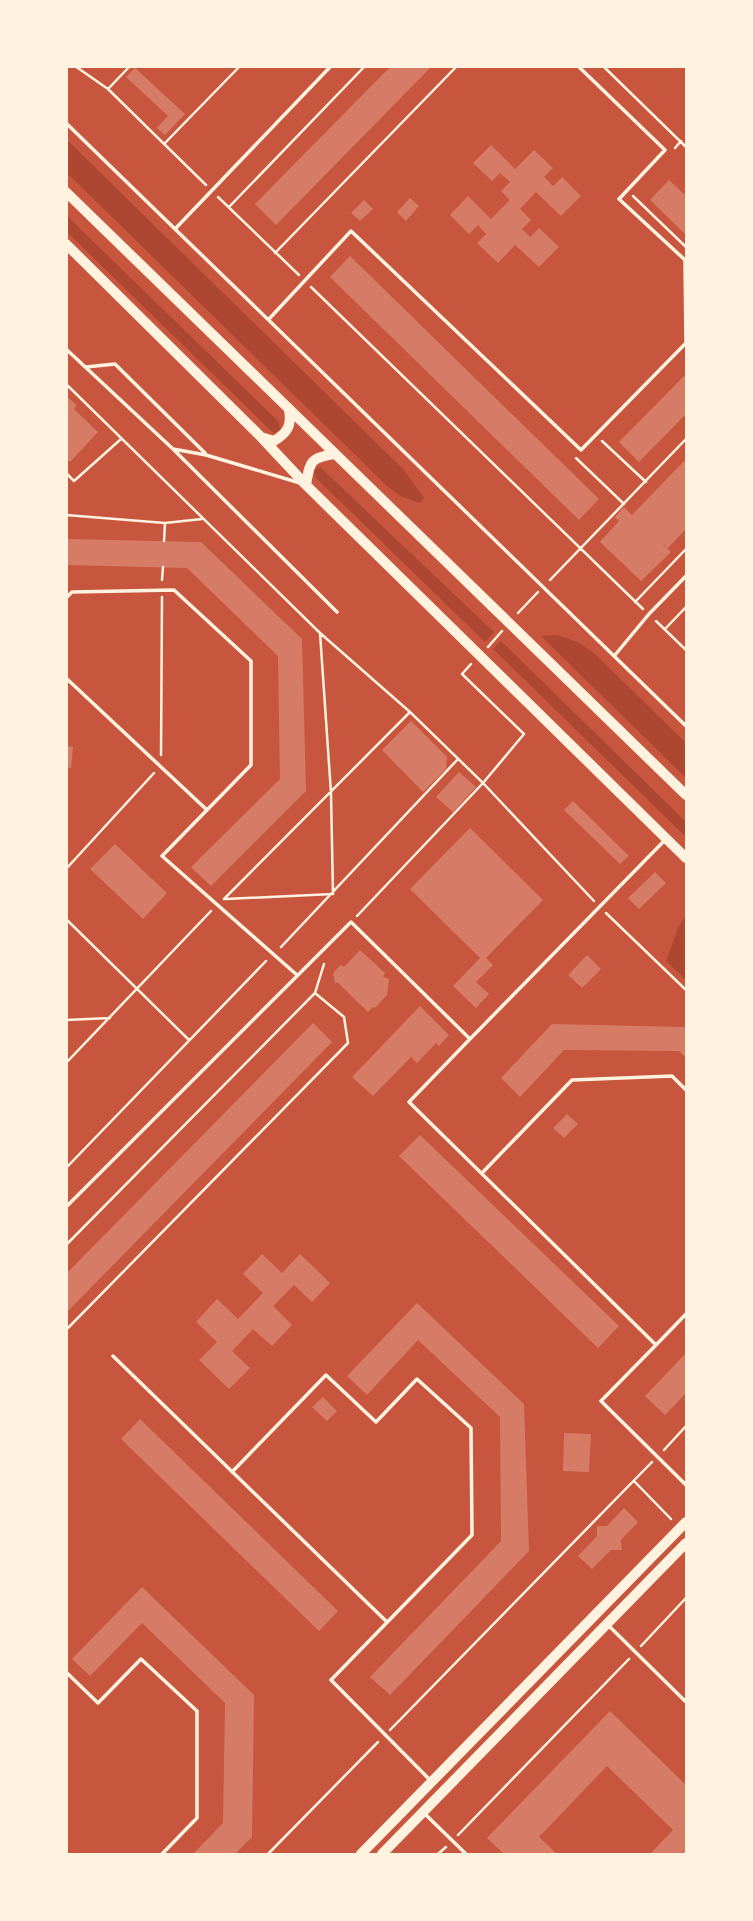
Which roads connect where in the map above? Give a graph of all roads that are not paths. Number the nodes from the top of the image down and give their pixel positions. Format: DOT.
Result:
graph roads {
  1 [pos="331,66"];
  2 [pos="578,66"];
  3 [pos="66,124"];
  4 [pos="66,192"];
  5 [pos="175,229"];
  6 [pos="66,244"];
  7 [pos="269,320"];
  8 [pos="66,349"];
  9 [pos="86,367"];
  10 [pos="289,410"];
  11 [pos="261,437"];
  12 [pos="173,449"];
  13 [pos="206,454"];
  14 [pos="334,454"];
  15 [pos="306,485"];
  16 [pos="687,576"];
  17 [pos="66,598"];
  18 [pos="337,612"];
  19 [pos="615,655"];
  20 [pos="66,678"];
  21 [pos="687,726"];
  22 [pos="687,795"];
  23 [pos="207,810"];
  24 [pos="666,839"];
  25 [pos="687,858"];
  26 [pos="297,975"];
  27 [pos="470,1039"];
  28 [pos="687,1090"];
  29 [pos="482,1173"];
  30 [pos="66,1207"];
  31 [pos="687,1314"];
  32 [pos="656,1345"];
  33 [pos="113,1356"];
  34 [pos="232,1472"];
  35 [pos="687,1485"];
  36 [pos="687,1522"];
  37 [pos="687,1543"];
  38 [pos="387,1622"];
  39 [pos="607,1624"];
  40 [pos="66,1672"];
  41 [pos="687,1702"];
  42 [pos="431,1782"];
  43 [pos="424,1812"];
  44 [pos="162,1854"];
  45 [pos="361,1854"];
  46 [pos="382,1854"];
  47 [pos="466,1854"];
  1 -- 5 [label="lane"];
  2 -- 7 [label="lane"];
  3 -- 5 [label="lane"];
  4 -- 10 [label="main road"];
  5 -- 7 [label="lane"];
  6 -- 11 [label="main road"];
  7 -- 19 [label="lane"];
  8 -- 9 [label="lane"];
  9 -- 12 [label="lane"];
  9 -- 13 [label="lane"];
  10 -- 11 [label="main road"];
  10 -- 14 [label="main road"];
  11 -- 15 [label="main road"];
  12 -- 13 [label="lane"];
  12 -- 18 [label="lane"];
  13 -- 15 [label="lane"];
  14 -- 15 [label="main road"];
  14 -- 22 [label="main road"];
  15 -- 24 [label="main road"];
  16 -- 19 [label="lane"];
  17 -- 23 [label="lane"];
  19 -- 21 [label="lane"];
  20 -- 23 [label="lane"];
  23 -- 26 [label="lane"];
  24 -- 25 [label="main road"];
  24 -- 27 [label="lane"];
  26 -- 27 [label="lane"];
  26 -- 30 [label="lane"];
  27 -- 29 [label="lane"];
  28 -- 29 [label="lane"];
  29 -- 32 [label="lane"];
  31 -- 32 [label="lane"];
  32 -- 35 [label="lane"];
  33 -- 34 [label="lane"];
  34 -- 38 [label="lane"];
  34 -- 38 [label="lane"];
  36 -- 42 [label="main road"];
  37 -- 39 [label="main road"];
  38 -- 42 [label="lane"];
  39 -- 41 [label="lane"];
  39 -- 43 [label="main road"];
  40 -- 44 [label="lane"];
  42 -- 45 [label="main road"];
  43 -- 46 [label="main road"];
  43 -- 47 [label="lane"];
}
